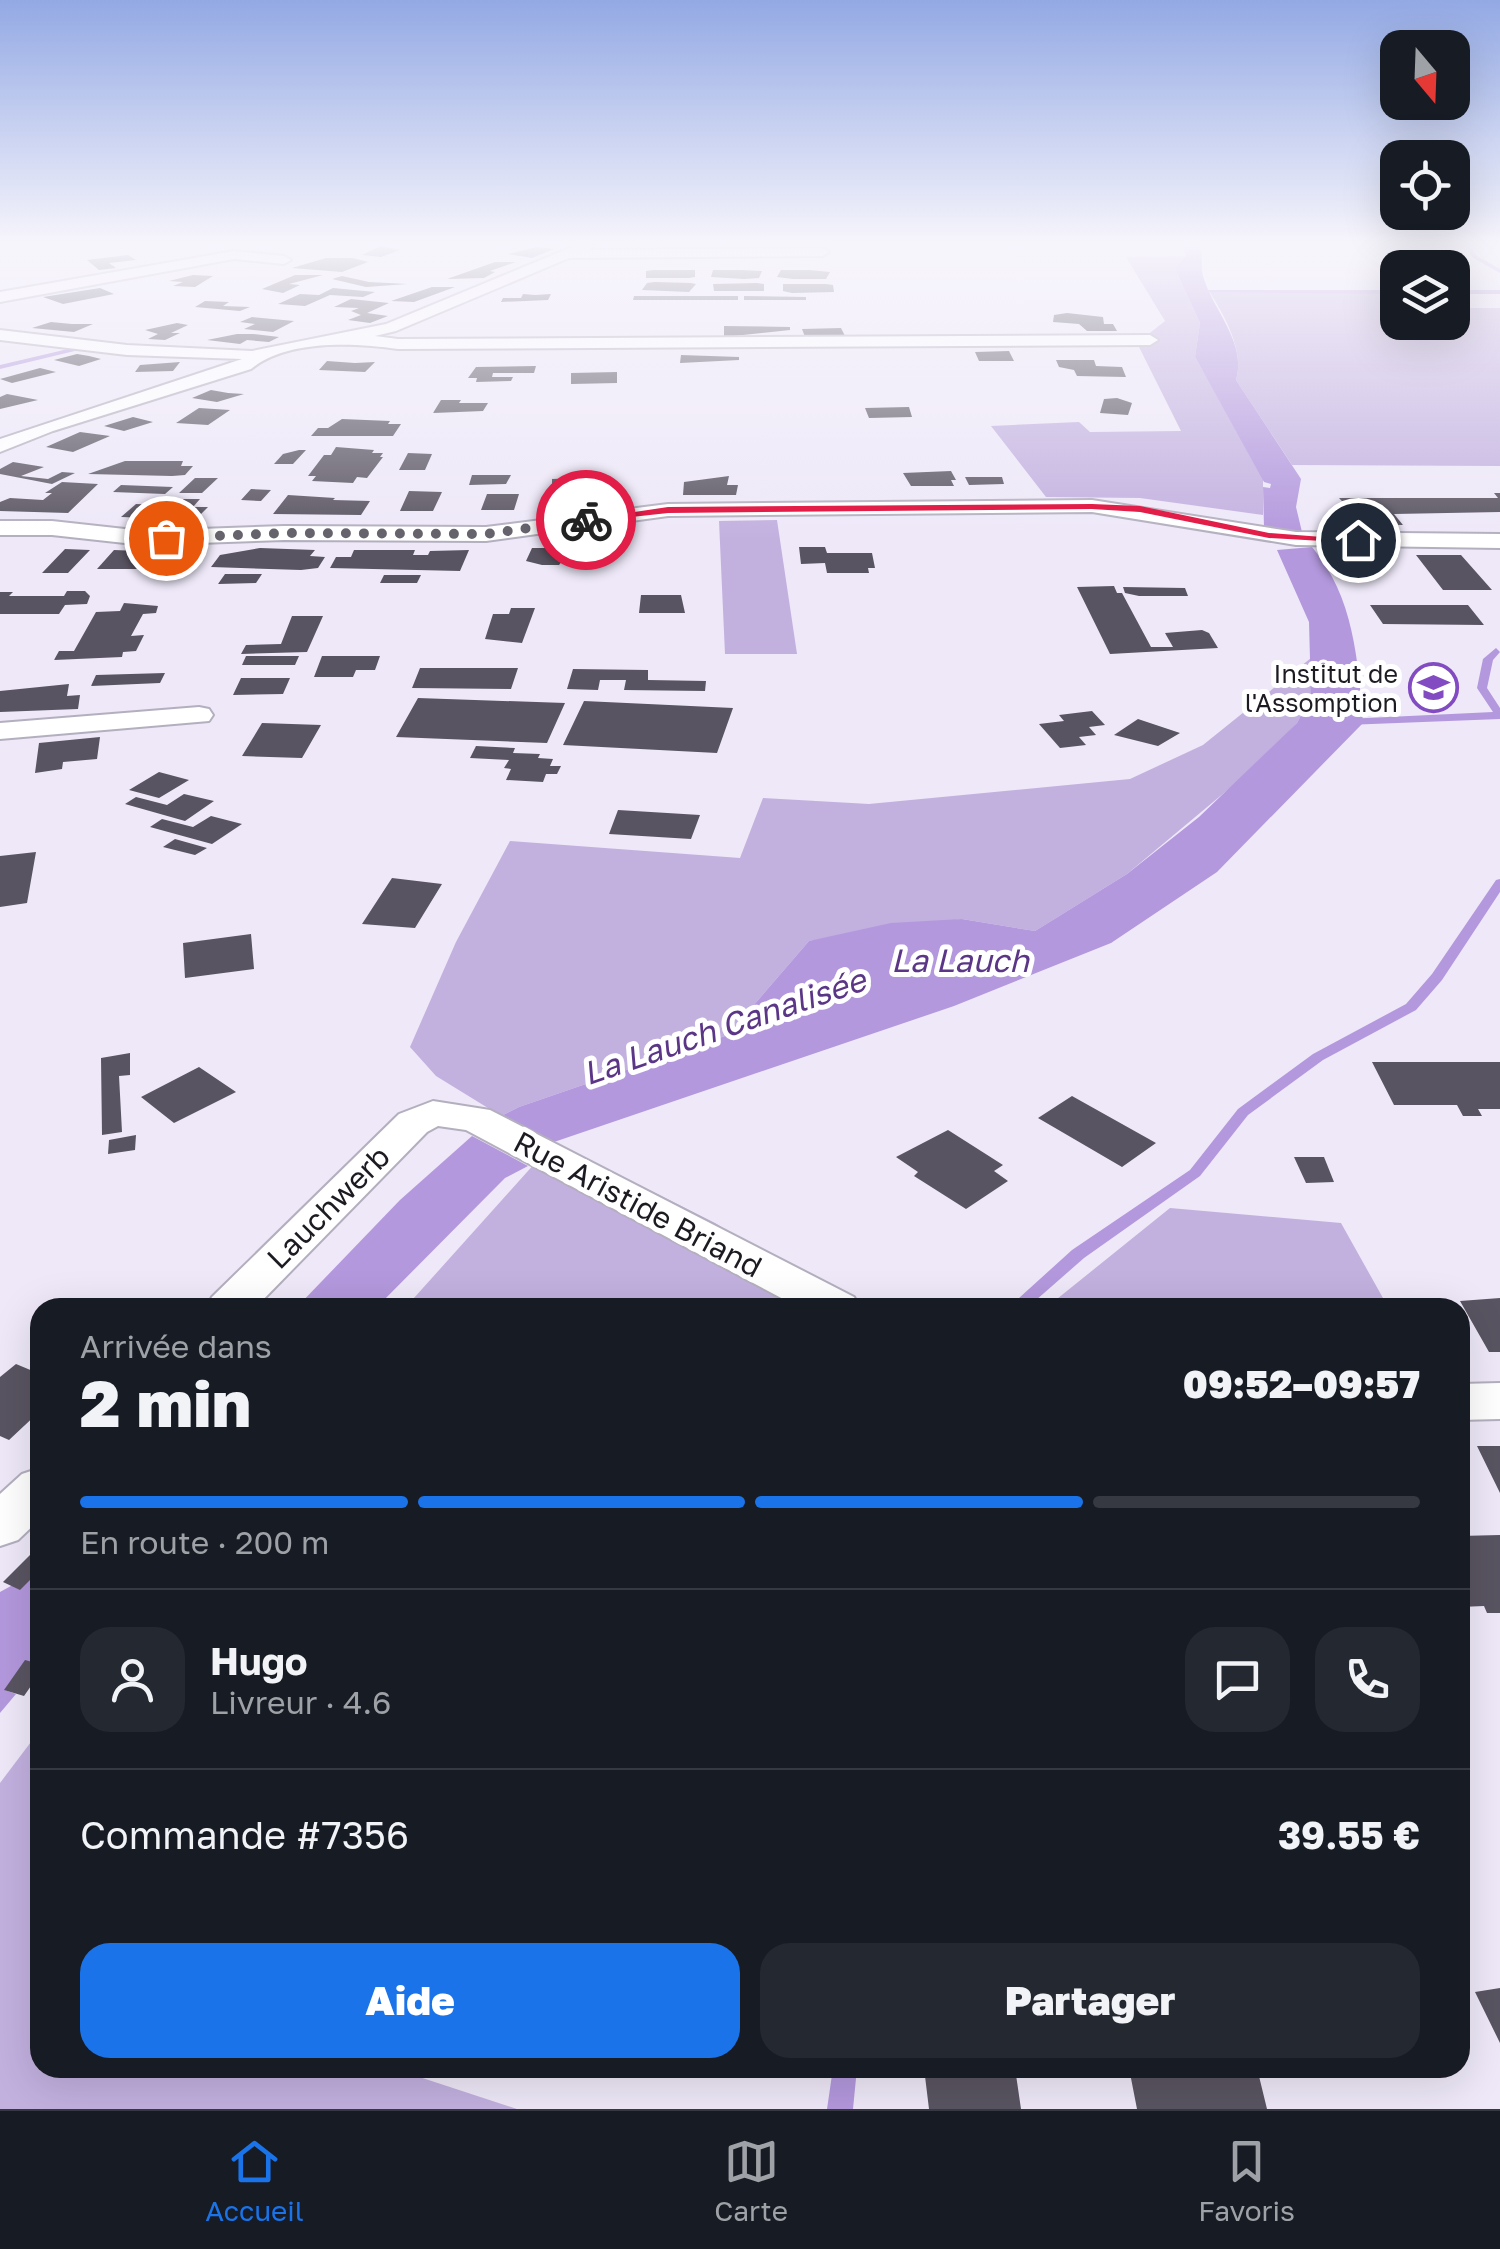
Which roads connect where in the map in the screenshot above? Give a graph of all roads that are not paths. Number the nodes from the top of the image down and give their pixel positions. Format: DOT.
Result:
graph roads {
  1 [pos="71,343"];
  2 [pos="317,343"];
  3 [pos="393,343"];
  4 [pos="507,343"];
  5 [pos="259,354"];
  6 [pos="0,446"];
  7 [pos="0,528"];
  8 [pos="1500,540"];
  9 [pos="200,715"];
  10 [pos="0,731"];
  11 [pos="433,1113"];
  12 [pos="238,1298"];
  13 [pos="819,1298"];
  14 [pos="1500,1401"];
  15 [pos="1470,1402"];
  16 [pos="30,1498"];
  17 [pos="0,1526"];
  1 -- 5 [label="street"];
  2 -- 5 [label="street"];
  3 -- 4 [label="street"];
  5 -- 6 [label="street"];
  7 -- 8 [label="street"];
  9 -- 10 [label="street"];
  11 -- 12 [label="street, Lauchwerb"];
  11 -- 13 [label="street, Rue Aristide Briand"];
  14 -- 15 [label="street"];
  16 -- 17 [label="street"];
}
